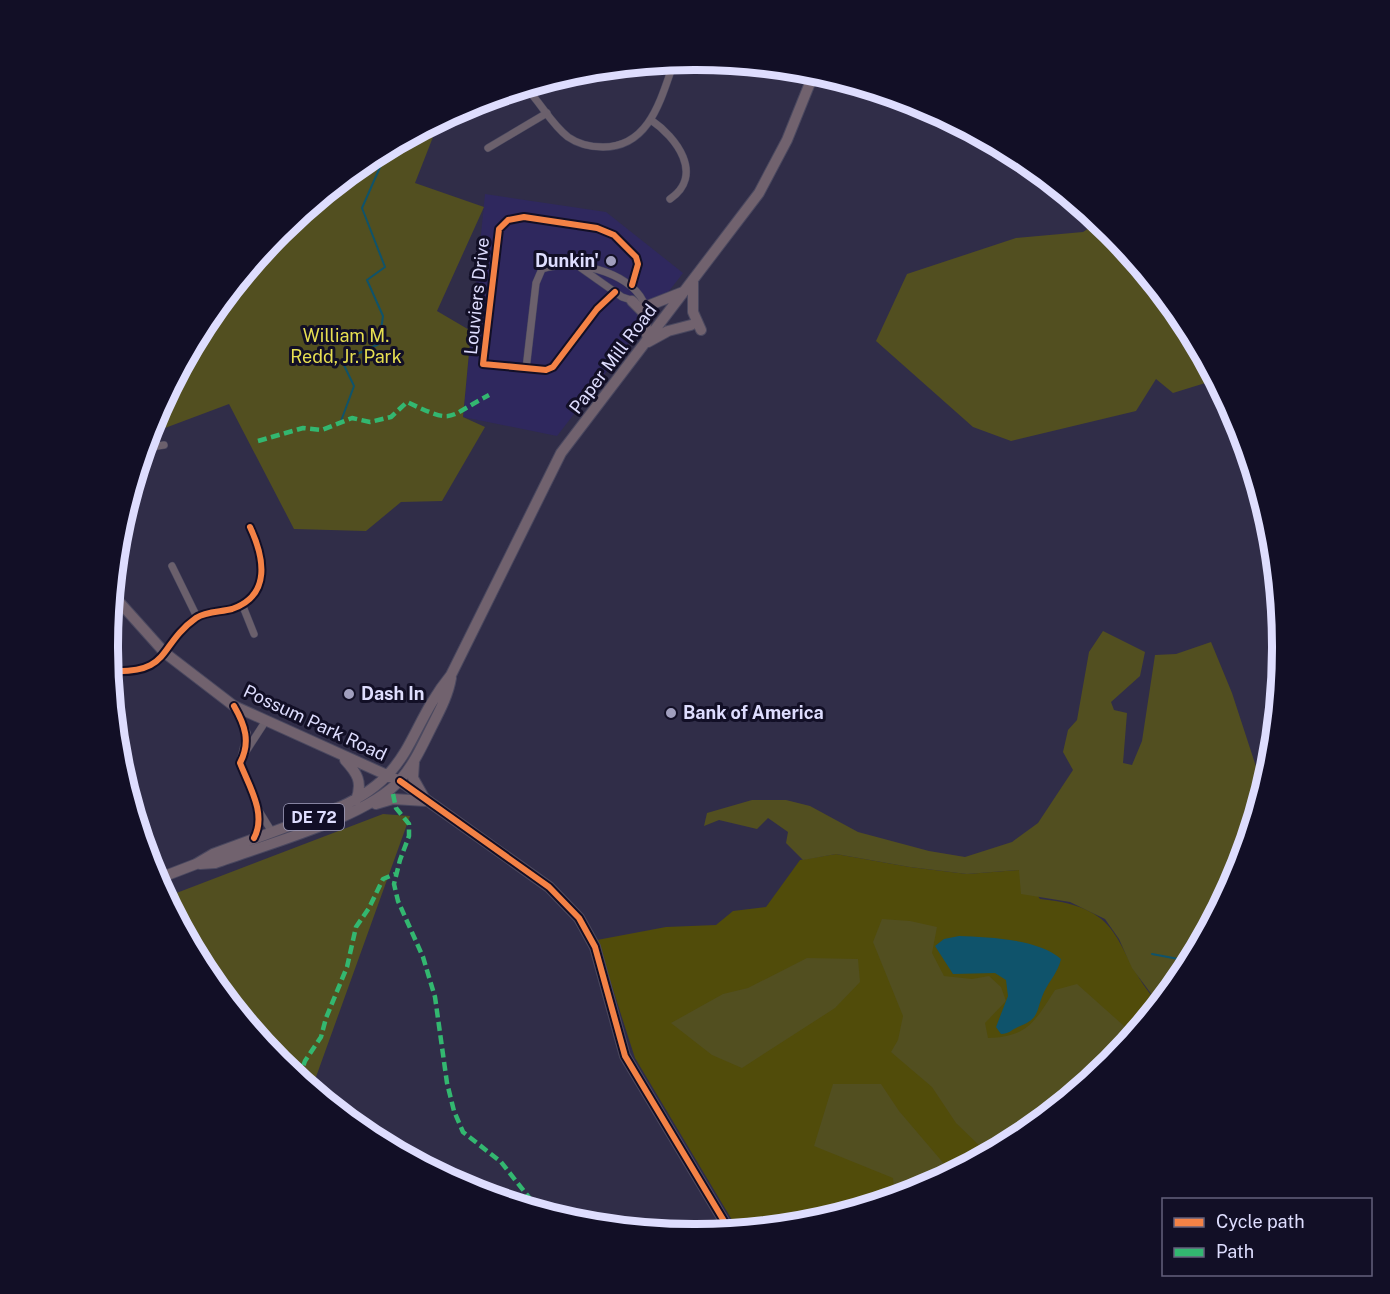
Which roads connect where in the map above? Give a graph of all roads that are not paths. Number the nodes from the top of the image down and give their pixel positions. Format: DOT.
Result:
graph roads {
  1 [pos="670,71"];
  2 [pos="802,81"];
  3 [pos="532,94"];
  4 [pos="547,112"];
  5 [pos="651,120"];
  6 [pos="488,148"];
  7 [pos="670,199"];
  8 [pos="580,268"];
  9 [pos="691,284"];
  10 [pos="632,285"];
  11 [pos="615,292"];
  12 [pos="642,302"];
  13 [pos="668,314"];
  14 [pos="647,342"];
  15 [pos="526,369"];
  16 [pos="164,445"];
  17 [pos="155,446"];
  18 [pos="250,527"];
  19 [pos="172,566"];
  20 [pos="120,603"];
  21 [pos="242,604"];
  22 [pos="197,617"];
  23 [pos="254,634"];
  24 [pos="165,653"];
  25 [pos="119,670"];
  26 [pos="451,675"];
  27 [pos="234,706"];
  28 [pos="265,722"];
  29 [pos="340,755"];
  30 [pos="243,756"];
  31 [pos="414,761"];
  32 [pos="389,776"];
  33 [pos="400,781"];
  34 [pos="426,801"];
  35 [pos="356,805"];
  36 [pos="258,808"];
  37 [pos="272,832"];
  38 [pos="254,838"];
  39 [pos="242,853"];
  40 [pos="196,864"];
  41 [pos="166,876"];
  42 [pos="725,1222"];
  1 -- 5 [label="street"];
  2 -- 9 [label="main road, Paper Mill Road"];
  3 -- 4 [label="street"];
  4 -- 5 [label="street"];
  4 -- 6 [label="street"];
  5 -- 7 [label="street"];
  8 -- 10 [label="street"];
  8 -- 11 [label="street"];
  8 -- 15 [label="street"];
  9 -- 12 [label="main road"];
  9 -- 13 [label="main road, Paper Mill Road"];
  9 -- 14 [label="main road"];
  10 -- 12 [label="street"];
  10 -- 15 [label="street, Louviers Drive"];
  11 -- 12 [label="street"];
  11 -- 15 [label="street, Louviers Drive"];
  12 -- 13 [label="street"];
  12 -- 14 [label="main road"];
  13 -- 14 [label="main road, Paper Mill Road"];
  14 -- 26 [label="main road, Paper Mill Road"];
  16 -- 17 [label="street"];
  18 -- 21 [label="street"];
  19 -- 22 [label="street"];
  20 -- 24 [label="main road, Possum Park Road"];
  21 -- 22 [label="street"];
  21 -- 23 [label="street"];
  22 -- 24 [label="street"];
  24 -- 25 [label="street"];
  24 -- 27 [label="main road, Possum Park Road"];
  26 -- 31 [label="main road, Paper Mill Road"];
  26 -- 32 [label="main road, Paper Mill Road"];
  27 -- 28 [label="main road, Possum Park Road"];
  27 -- 30 [label="street"];
  28 -- 29 [label="main road, Possum Park Road"];
  28 -- 30 [label="street"];
  29 -- 32 [label="main road, Possum Park Road"];
  29 -- 35 [label="main road"];
  30 -- 36 [label="street"];
  31 -- 33 [label="main road, Paper Mill Road"];
  31 -- 34 [label="main road"];
  32 -- 33 [label="main road, Possum Park Road"];
  32 -- 35 [label="main road, Paper Mill Road / DE 72"];
  33 -- 34 [label="street"];
  33 -- 35 [label="main road, Paper Mill Road / DE 72"];
  34 -- 35 [label="main road"];
  34 -- 42 [label="street"];
  35 -- 37 [label="main road, Paper Mill Road / DE 72"];
  35 -- 39 [label="main road, Paper Mill Road / DE 72"];
  36 -- 37 [label="street"];
  36 -- 38 [label="street"];
  37 -- 38 [label="main road, Paper Mill Road / DE 72"];
  37 -- 39 [label="main road"];
  38 -- 40 [label="main road, Paper Mill Road / DE 72"];
  39 -- 40 [label="main road, Paper Mill Road / DE 72"];
  40 -- 41 [label="main road, Paper Mill Road / DE 72"];
}
